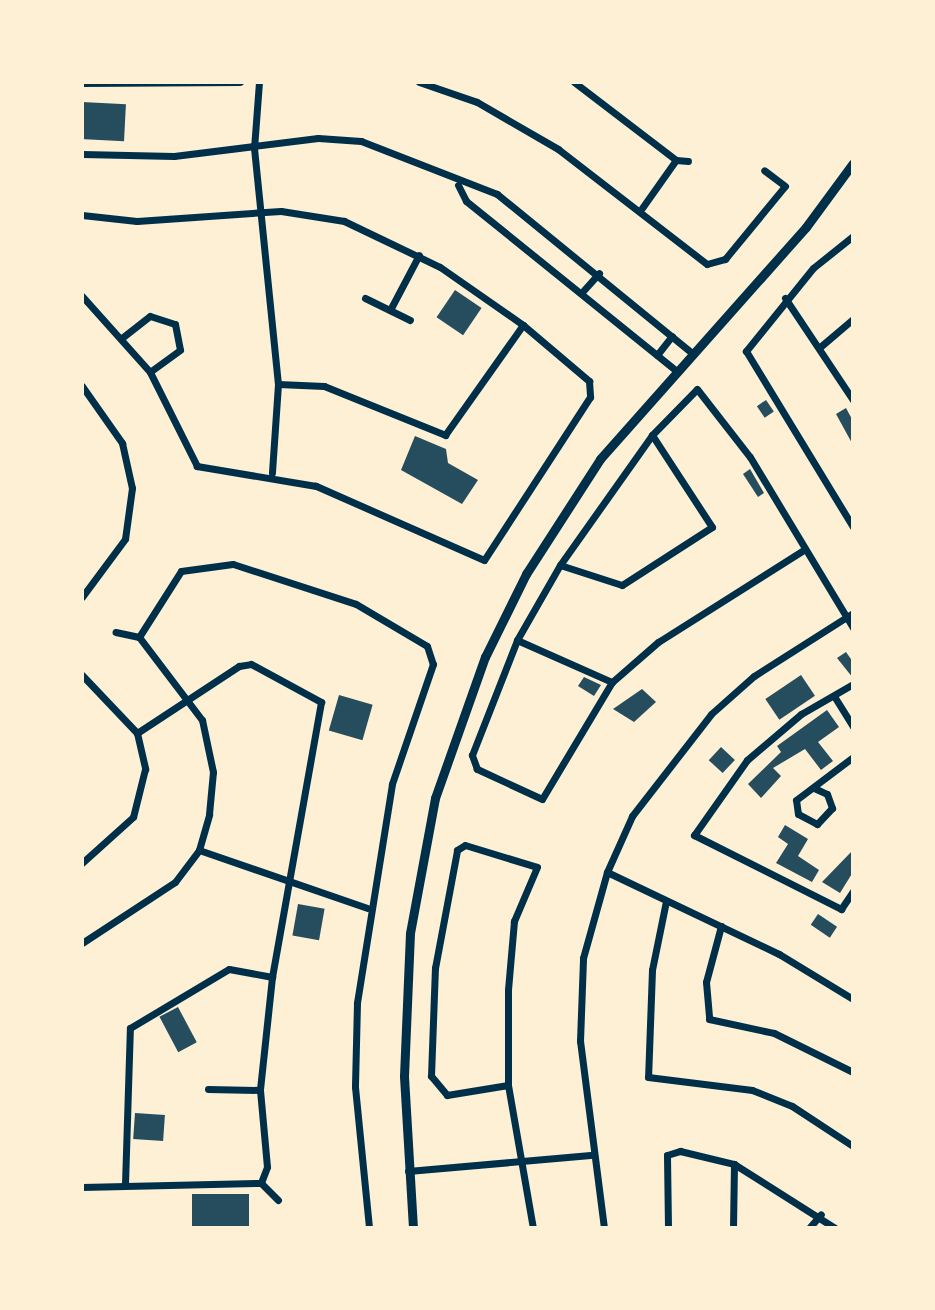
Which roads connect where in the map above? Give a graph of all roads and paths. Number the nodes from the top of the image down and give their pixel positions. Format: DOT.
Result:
graph roads {
  1 [pos="240,82"];
  2 [pos="259,82"];
  3 [pos="419,82"];
  4 [pos="574,82"];
  5 [pos="82,83"];
  6 [pos="439,84"];
  7 [pos="254,148"];
  8 [pos="82,154"];
  9 [pos="676,160"];
  10 [pos="688,161"];
  11 [pos="764,170"];
  12 [pos="851,170"];
  13 [pos="458,185"];
  14 [pos="642,208"];
  15 [pos="258,212"];
  16 [pos="82,215"];
  17 [pos="853,236"];
  18 [pos="419,255"];
  19 [pos="599,273"];
  20 [pos="583,291"];
  21 [pos="82,296"];
  22 [pos="365,298"];
  23 [pos="785,298"];
  24 [pos="390,310"];
  25 [pos="853,319"];
  26 [pos="410,320"];
  27 [pos="523,325"];
  28 [pos="672,336"];
  29 [pos="123,337"];
  30 [pos="820,347"];
  31 [pos="691,352"];
  32 [pos="657,355"];
  33 [pos="674,369"];
  34 [pos="150,372"];
  35 [pos="278,384"];
  36 [pos="82,386"];
  37 [pos="853,400"];
  38 [pos="652,435"];
  39 [pos="272,473"];
  40 [pos="853,527"];
  41 [pos="802,551"];
  42 [pos="560,565"];
  43 [pos="82,597"];
  44 [pos="851,614"];
  45 [pos="853,628"];
  46 [pos="116,632"];
  47 [pos="139,637"];
  48 [pos="517,640"];
  49 [pos="82,675"];
  50 [pos="612,682"];
  51 [pos="853,684"];
  52 [pos="834,696"];
  53 [pos="192,702"];
  54 [pos="853,727"];
  55 [pos="137,733"];
  56 [pos="853,757"];
  57 [pos="814,788"];
  58 [pos="199,850"];
  59 [pos="82,863"];
  60 [pos="607,872"];
  61 [pos="286,886"];
  62 [pos="853,891"];
  63 [pos="666,901"];
  64 [pos="367,908"];
  65 [pos="721,926"];
  66 [pos="82,943"];
  67 [pos="272,977"];
  68 [pos="853,999"];
  69 [pos="853,1072"];
  70 [pos="508,1085"];
  71 [pos="208,1089"];
  72 [pos="260,1090"];
  73 [pos="853,1146"];
  74 [pos="590,1155"];
  75 [pos="522,1161"];
  76 [pos="734,1164"];
  77 [pos="408,1171"];
  78 [pos="261,1183"];
  79 [pos="125,1184"];
  80 [pos="82,1187"];
  81 [pos="278,1200"];
  82 [pos="821,1214"];
  83 [pos="369,1228"];
  84 [pos="413,1228"];
  85 [pos="533,1228"];
  86 [pos="604,1228"];
  87 [pos="668,1228"];
  88 [pos="733,1228"];
  89 [pos="809,1228"];
  90 [pos="835,1228"];
  1 -- 5 [label="street"];
  2 -- 7 [label="street"];
  3 -- 6 [label="street"];
  4 -- 9 [label="street"];
  6 -- 14 [label="street"];
  7 -- 8 [label="street"];
  7 -- 13 [label="street"];
  7 -- 15 [label="street"];
  9 -- 10 [label="street"];
  9 -- 14 [label="street"];
  11 -- 14 [label="street"];
  12 -- 31 [label="street"];
  13 -- 19 [label="street"];
  13 -- 20 [label="street"];
  15 -- 16 [label="street"];
  15 -- 18 [label="street"];
  15 -- 35 [label="street"];
  17 -- 23 [label="street"];
  18 -- 24 [label="street"];
  18 -- 27 [label="street"];
  19 -- 20 [label="street"];
  19 -- 28 [label="street"];
  20 -- 32 [label="street"];
  21 -- 29 [label="street"];
  22 -- 24 [label="street"];
  23 -- 30 [label="street"];
  23 -- 40 [label="street"];
  24 -- 26 [label="street"];
  25 -- 30 [label="street"];
  27 -- 35 [label="street"];
  27 -- 39 [label="street"];
  28 -- 31 [label="street"];
  28 -- 32 [label="street"];
  29 -- 34 [label="street"];
  29 -- 34 [label="street"];
  30 -- 37 [label="street"];
  31 -- 33 [label="street"];
  32 -- 33 [label="street"];
  33 -- 77 [label="street"];
  34 -- 39 [label="street"];
  35 -- 39 [label="street"];
  36 -- 43 [label="street"];
  38 -- 41 [label="street"];
  38 -- 42 [label="street"];
  38 -- 42 [label="street"];
  41 -- 44 [label="street"];
  41 -- 50 [label="street"];
  42 -- 48 [label="street"];
  44 -- 45 [label="street"];
  44 -- 60 [label="street"];
  46 -- 47 [label="street"];
  47 -- 53 [label="street"];
  47 -- 64 [label="street"];
  48 -- 50 [label="street"];
  48 -- 50 [label="street"];
  49 -- 55 [label="street"];
  51 -- 52 [label="street"];
  52 -- 54 [label="street"];
  52 -- 62 [label="street"];
  53 -- 55 [label="street"];
  53 -- 58 [label="street"];
  53 -- 61 [label="street"];
  55 -- 59 [label="street"];
  56 -- 57 [label="street"];
  57 -- 57 [label="street"];
  58 -- 61 [label="street"];
  58 -- 66 [label="street"];
  60 -- 63 [label="street"];
  60 -- 74 [label="street"];
  61 -- 64 [label="street"];
  61 -- 67 [label="street"];
  63 -- 65 [label="street"];
  63 -- 73 [label="street"];
  64 -- 83 [label="street"];
  65 -- 68 [label="street"];
  65 -- 69 [label="street"];
  67 -- 72 [label="street"];
  67 -- 79 [label="street"];
  70 -- 70 [label="street"];
  70 -- 75 [label="street"];
  71 -- 72 [label="street"];
  72 -- 78 [label="street"];
  74 -- 75 [label="street"];
  74 -- 86 [label="street"];
  75 -- 77 [label="street"];
  75 -- 85 [label="street"];
  76 -- 82 [label="street"];
  76 -- 87 [label="street"];
  76 -- 88 [label="street"];
  77 -- 84 [label="street"];
  78 -- 79 [label="street"];
  78 -- 81 [label="street"];
  79 -- 80 [label="street"];
  82 -- 89 [label="street"];
  82 -- 90 [label="street"];
}
